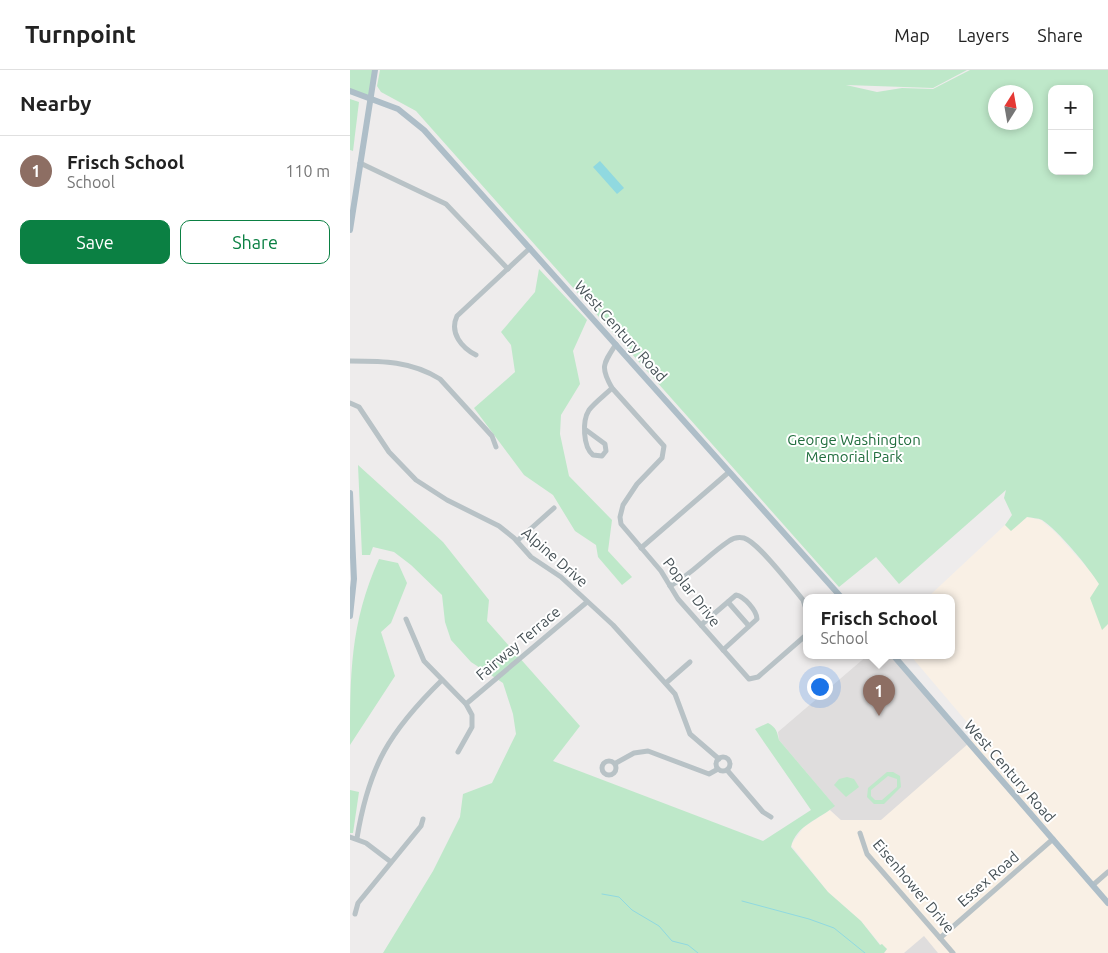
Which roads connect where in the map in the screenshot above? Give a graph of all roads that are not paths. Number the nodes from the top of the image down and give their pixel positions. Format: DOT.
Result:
graph roads {
  1 [pos="375,70"];
  2 [pos="350,91"];
  3 [pos="370,98"];
  4 [pos="360,163"];
  5 [pos="350,230"];
  6 [pos="530,248"];
  7 [pos="508,269"];
  8 [pos="616,344"];
  9 [pos="476,356"];
  10 [pos="350,361"];
  11 [pos="612,388"];
  12 [pos="350,403"];
  13 [pos="586,430"];
  14 [pos="496,448"];
  15 [pos="729,472"];
  16 [pos="350,493"];
  17 [pos="554,508"];
  18 [pos="517,541"];
  19 [pos="641,548"];
  20 [pos="670,586"];
  21 [pos="838,594"];
  22 [pos="803,600"];
  23 [pos="587,602"];
  24 [pos="728,602"];
  25 [pos="350,616"];
  26 [pos="406,619"];
  27 [pos="701,625"];
  28 [pos="749,626"];
  29 [pos="803,638"];
  30 [pos="723,650"];
  31 [pos="896,659"];
  32 [pos="690,662"];
  33 [pos="442,680"];
  34 [pos="666,682"];
  35 [pos="466,704"];
  36 [pos="458,752"];
  37 [pos="719,759"];
  38 [pos="616,763"];
  39 [pos="718,769"];
  40 [pos="727,770"];
  41 [pos="771,817"];
  42 [pos="423,819"];
  43 [pos="860,833"];
  44 [pos="350,837"];
  45 [pos="357,838"];
  46 [pos="1053,839"];
  47 [pos="391,862"];
  48 [pos="1108,872"];
  49 [pos="1093,886"];
  50 [pos="1108,903"];
  51 [pos="355,914"];
  52 [pos="940,938"];
  53 [pos="953,953"];
  1 -- 3 [label="main road"];
  2 -- 3 [label="main road, West Century Road"];
  3 -- 4 [label="main road"];
  3 -- 6 [label="main road, West Century Road"];
  4 -- 5 [label="main road"];
  4 -- 7 [label="street"];
  6 -- 7 [label="street"];
  6 -- 8 [label="main road, West Century Road"];
  7 -- 9 [label="street"];
  8 -- 11 [label="street"];
  8 -- 15 [label="main road, West Century Road"];
  10 -- 14 [label="street"];
  11 -- 13 [label="street"];
  11 -- 19 [label="street, Poplar Drive"];
  12 -- 18 [label="street, Alpine Drive"];
  13 -- 13 [label="street"];
  15 -- 19 [label="street"];
  15 -- 21 [label="main road, West Century Road"];
  16 -- 25 [label="main road"];
  17 -- 18 [label="street"];
  18 -- 23 [label="street, Alpine Drive"];
  19 -- 20 [label="street, Poplar Drive"];
  20 -- 22 [label="street"];
  20 -- 27 [label="street, Poplar Drive"];
  23 -- 34 [label="street, Alpine Drive"];
  23 -- 35 [label="street, Fairway Terrace"];
  24 -- 27 [label="street"];
  24 -- 28 [label="street"];
  24 -- 28 [label="street"];
  26 -- 33 [label="street"];
  27 -- 30 [label="street, Poplar Drive"];
  28 -- 30 [label="street"];
  29 -- 30 [label="street, Poplar Drive"];
  31 -- 46 [label="main road, West Century Road"];
  32 -- 34 [label="street"];
  33 -- 35 [label="street"];
  33 -- 45 [label="street"];
  34 -- 37 [label="street, Alpine Drive"];
  35 -- 36 [label="street"];
  37 -- 39 [label="street"];
  37 -- 40 [label="street"];
  38 -- 39 [label="street"];
  39 -- 40 [label="street"];
  40 -- 41 [label="street"];
  42 -- 47 [label="street"];
  43 -- 52 [label="street, Eisenhower Drive"];
  44 -- 45 [label="street"];
  45 -- 47 [label="street"];
  46 -- 49 [label="main road, West Century Road"];
  46 -- 52 [label="street, Essex Road"];
  47 -- 51 [label="street"];
  48 -- 49 [label="street"];
  49 -- 50 [label="main road, West Century Road"];
  52 -- 53 [label="street, Eisenhower Drive"];
}
